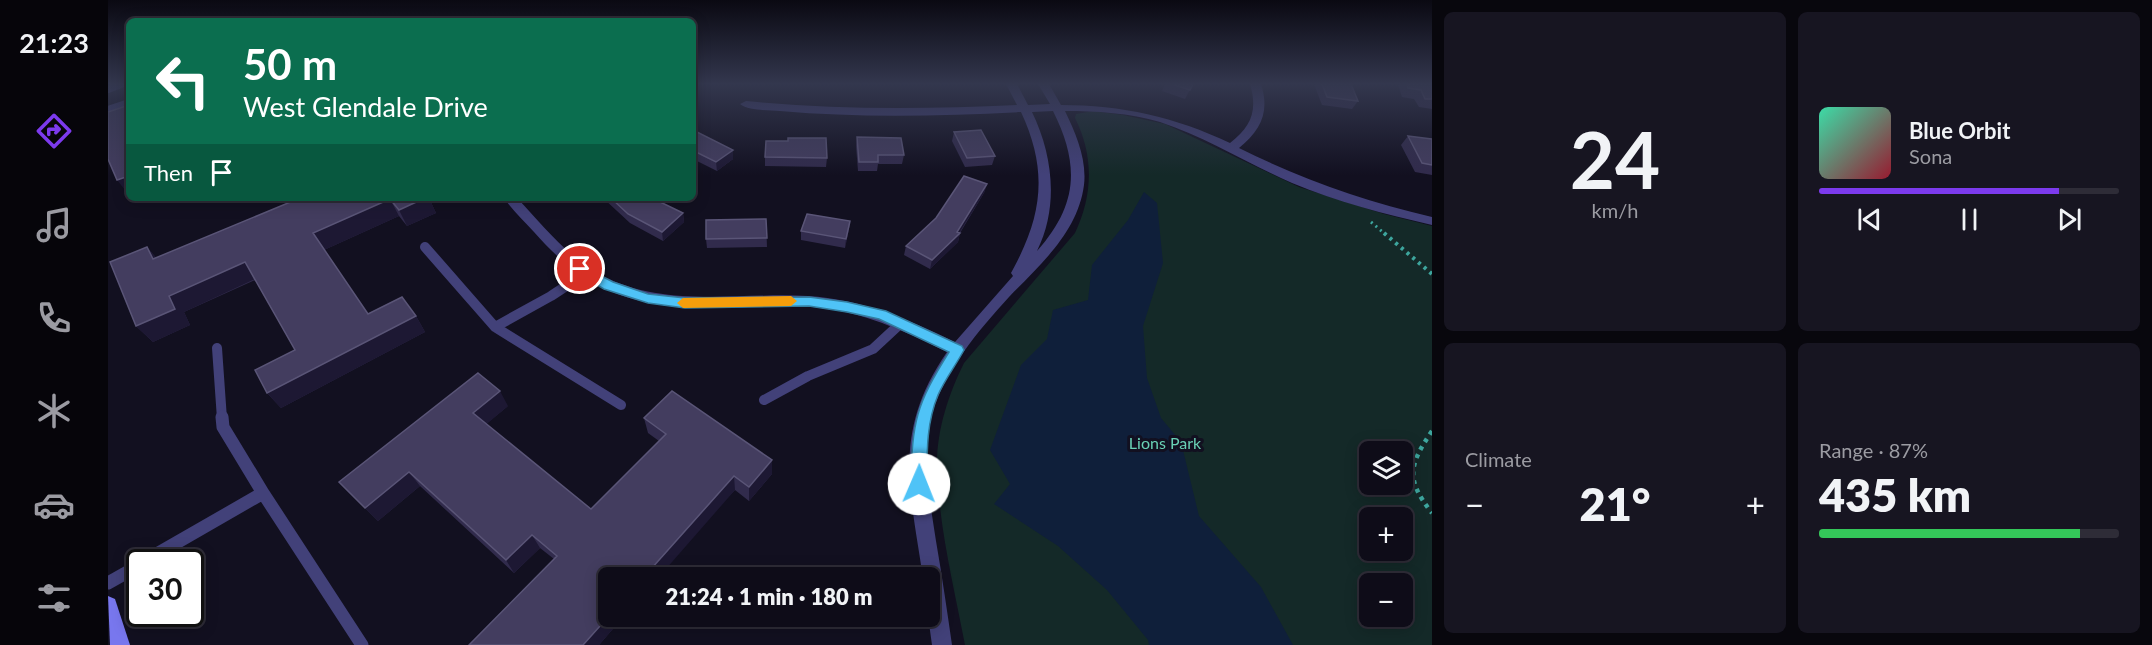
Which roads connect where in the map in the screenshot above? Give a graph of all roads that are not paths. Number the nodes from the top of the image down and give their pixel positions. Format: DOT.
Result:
graph roads {
  1 [pos="1027,114"];
  2 [pos="1061,114"];
  3 [pos="1141,114"];
  4 [pos="1259,114"];
  5 [pos="1230,149"];
  6 [pos="513,201"];
  7 [pos="1432,221"];
  8 [pos="425,247"];
  9 [pos="586,273"];
  10 [pos="1009,290"];
  11 [pos="901,323"];
  12 [pos="495,327"];
  13 [pos="217,348"];
  14 [pos="957,350"];
  15 [pos="764,400"];
  16 [pos="621,405"];
  17 [pos="263,493"];
  18 [pos="165,549"];
  19 [pos="126,572"];
  20 [pos="108,583"];
  21 [pos="108,606"];
  22 [pos="120,645"];
  23 [pos="362,645"];
  24 [pos="942,645"];
  1 -- 10 [label="street"];
  2 -- 10 [label="street"];
  3 -- 5 [label="street"];
  4 -- 5 [label="street"];
  5 -- 7 [label="street"];
  6 -- 9 [label="street"];
  8 -- 12 [label="lane"];
  9 -- 11 [label="street"];
  9 -- 12 [label="lane"];
  10 -- 14 [label="street"];
  11 -- 14 [label="street"];
  11 -- 15 [label="lane"];
  12 -- 16 [label="lane"];
  13 -- 17 [label="lane"];
  14 -- 24 [label="street"];
  17 -- 18 [label="lane"];
  17 -- 23 [label="lane"];
  19 -- 20 [label="lane"];
  21 -- 22 [label="main road"];
}
